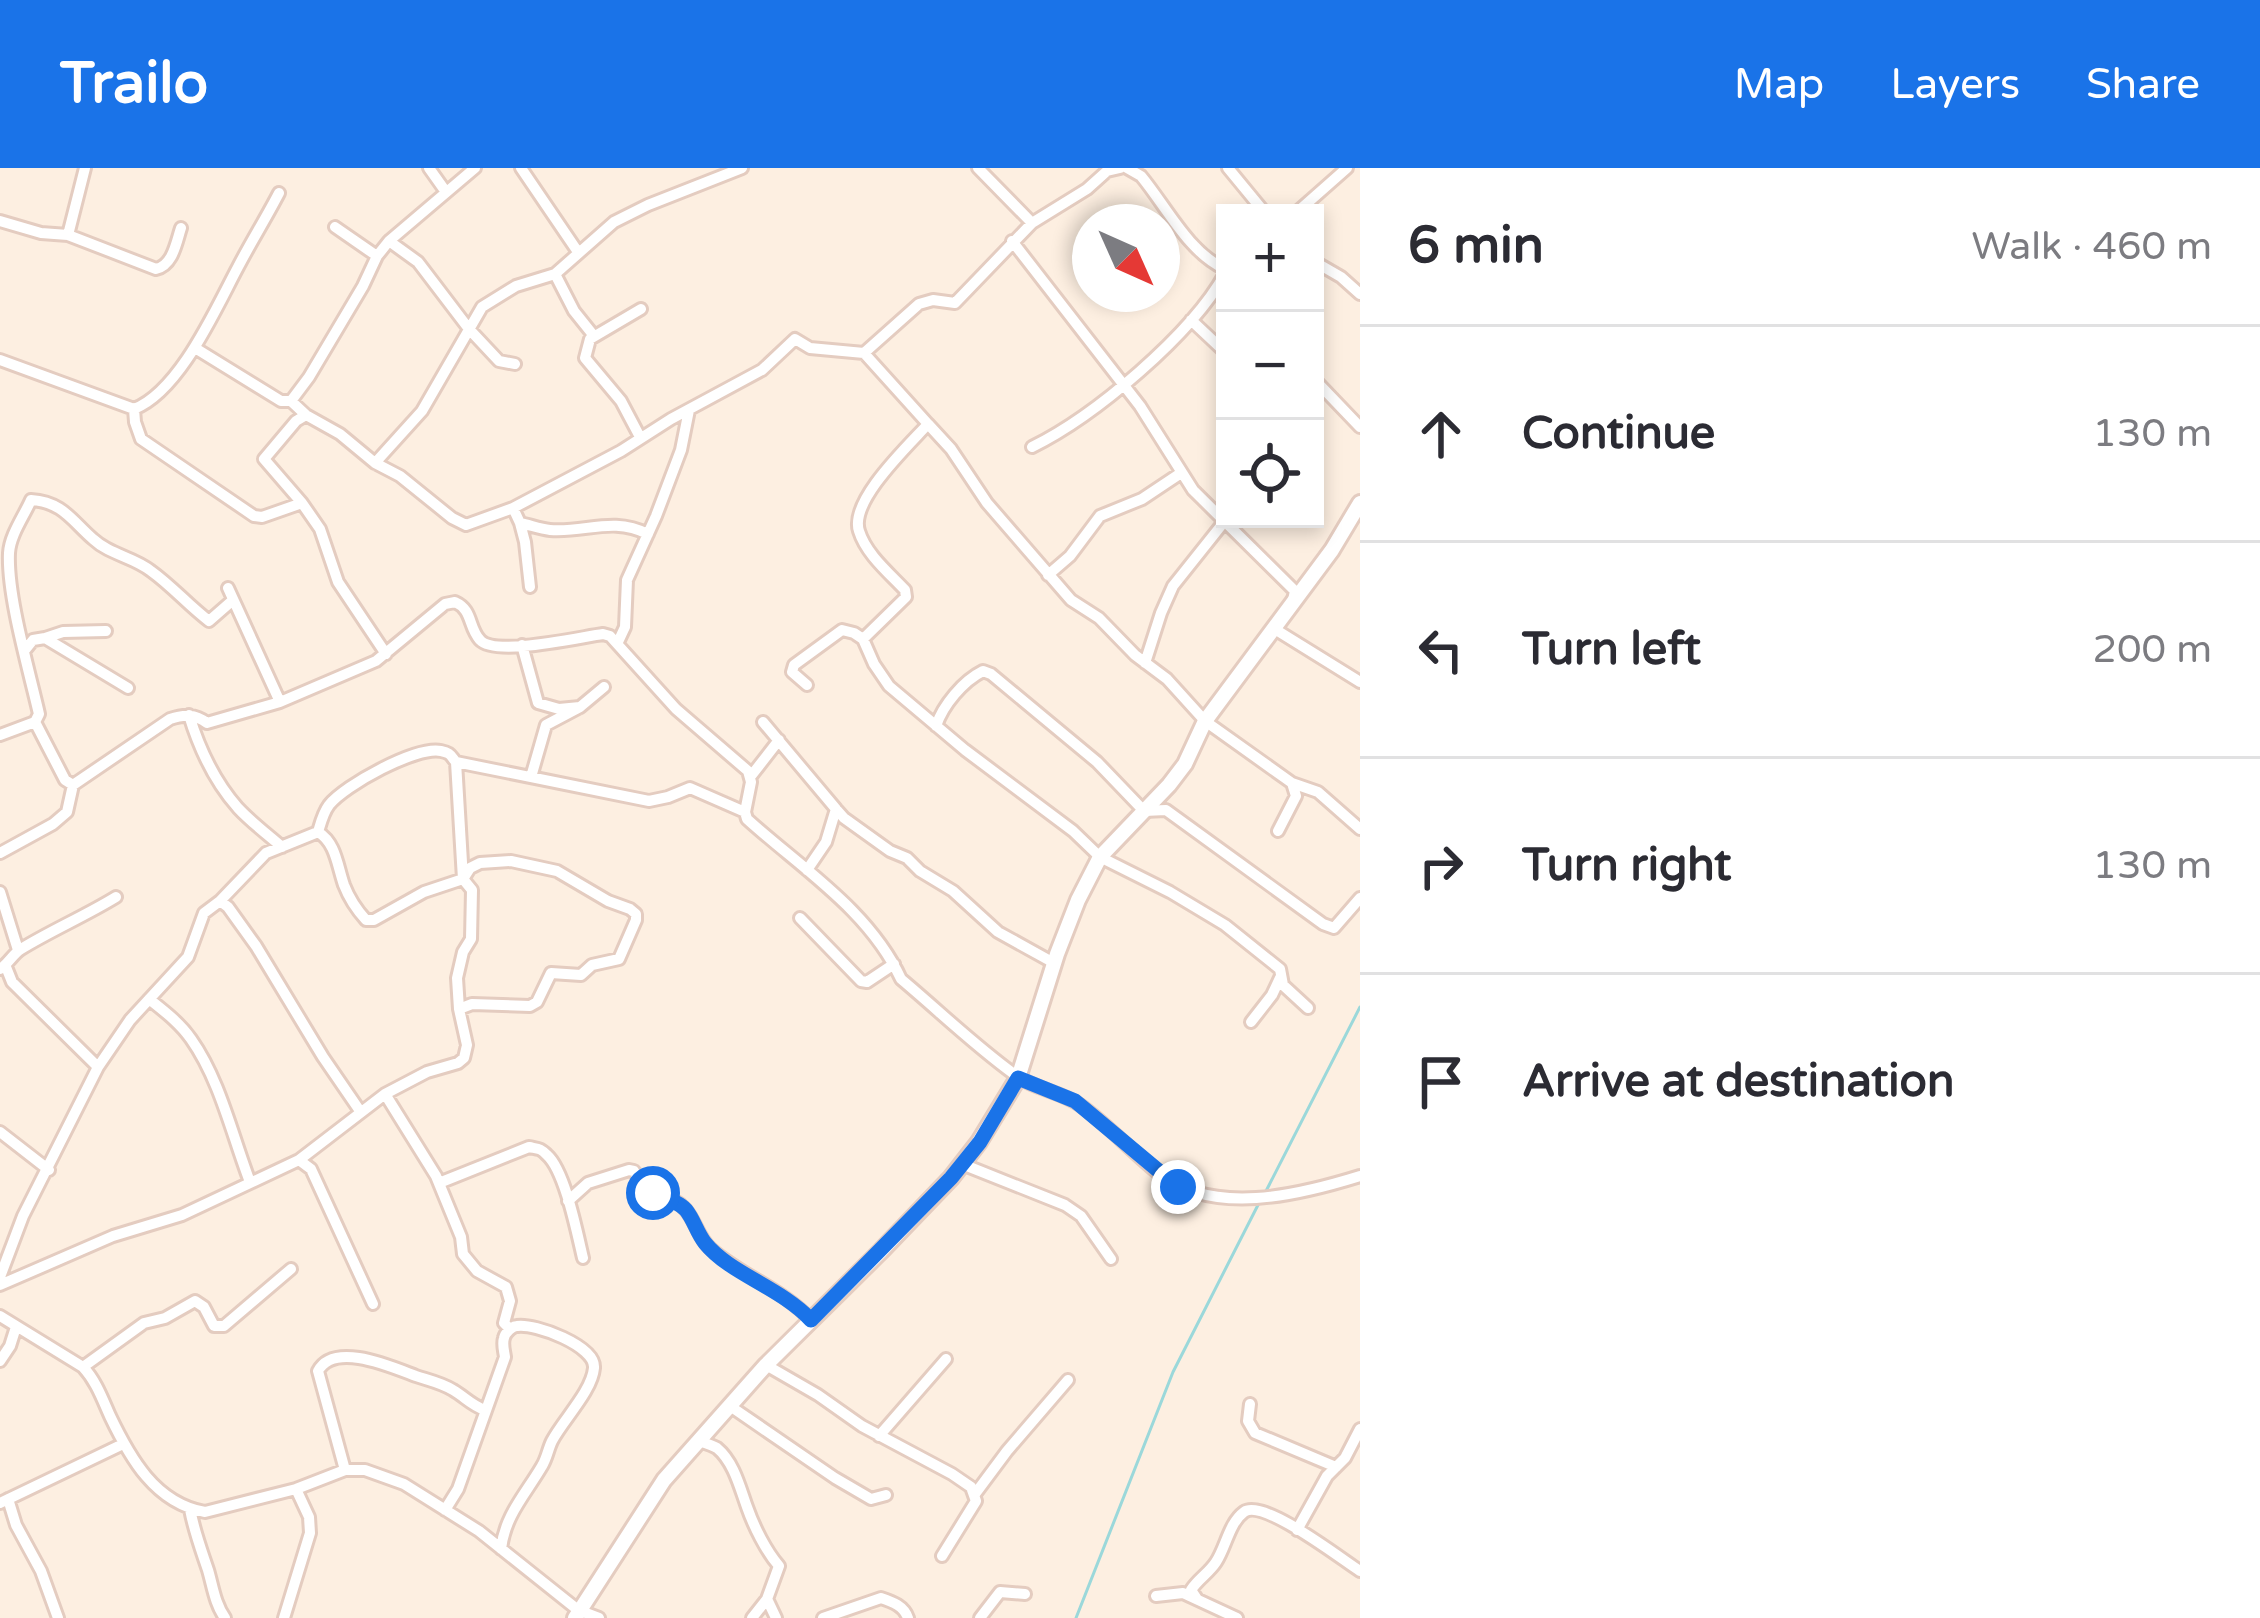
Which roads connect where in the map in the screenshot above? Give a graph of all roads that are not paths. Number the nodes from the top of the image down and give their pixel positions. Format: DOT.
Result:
graph roads {
  1 [pos="85,168"];
  2 [pos="429,168"];
  3 [pos="475,168"];
  4 [pos="521,168"];
  5 [pos="742,168"];
  6 [pos="978,168"];
  7 [pos="1123,168"];
  8 [pos="1228,168"];
  9 [pos="1347,168"];
  10 [pos="446,192"];
  11 [pos="279,193"];
  12 [pos="1258,204"];
  13 [pos="1306,204"];
  14 [pos="0,221"];
  15 [pos="1032,223"];
  16 [pos="335,227"];
  17 [pos="182,228"];
  18 [pos="68,235"];
  19 [pos="389,241"];
  20 [pos="1012,242"];
  21 [pos="578,252"];
  22 [pos="376,256"];
  23 [pos="1216,265"];
  24 [pos="1324,267"];
  25 [pos="554,274"];
  26 [pos="1216,289"];
  27 [pos="1360,294"];
  28 [pos="640,309"];
  29 [pos="1191,320"];
  30 [pos="469,328"];
  31 [pos="595,336"];
  32 [pos="1216,344"];
  33 [pos="194,348"];
  34 [pos="864,352"];
  35 [pos="0,360"];
  36 [pos="514,364"];
  37 [pos="1124,383"];
  38 [pos="1324,389"];
  39 [pos="291,401"];
  40 [pos="134,409"];
  41 [pos="689,410"];
  42 [pos="306,415"];
  43 [pos="928,424"];
  44 [pos="1360,427"];
  45 [pos="640,437"];
  46 [pos="1032,446"];
  47 [pos="376,464"];
  48 [pos="1181,473"];
  49 [pos="1360,502"];
  50 [pos="302,503"];
  51 [pos="513,508"];
  52 [pos="1216,514"];
  53 [pos="520,523"];
  54 [pos="1219,528"];
  55 [pos="1230,528"];
  56 [pos="648,535"];
  57 [pos="1048,575"];
  58 [pos="530,587"];
  59 [pos="1292,603"];
  60 [pos="1273,628"];
  61 [pos="106,631"];
  62 [pos="45,638"];
  63 [pos="862,639"];
  64 [pos="619,642"];
  65 [pos="522,646"];
  66 [pos="25,650"];
  67 [pos="386,654"];
  68 [pos="1145,663"];
  69 [pos="1360,682"];
  70 [pos="807,686"];
  71 [pos="604,687"];
  72 [pos="128,688"];
  73 [pos="280,702"];
  74 [pos="580,707"];
  75 [pos="189,715"];
  76 [pos="1204,721"];
  77 [pos="35,722"];
  78 [pos="763,722"];
  79 [pos="936,726"];
  80 [pos="0,734"];
  81 [pos="779,740"];
  82 [pos="456,763"];
  83 [pos="751,776"];
  84 [pos="530,777"];
  85 [pos="1292,782"];
  86 [pos="73,785"];
  87 [pos="836,809"];
  88 [pos="1144,811"];
  89 [pos="745,812"];
  90 [pos="1360,829"];
  91 [pos="1278,831"];
  92 [pos="318,832"];
  93 [pos="281,847"];
  94 [pos="0,853"];
  95 [pos="1100,856"];
  96 [pos="807,870"];
  97 [pos="463,879"];
  98 [pos="0,892"];
  99 [pos="116,896"];
  100 [pos="1360,898"];
  101 [pos="220,901"];
  102 [pos="800,918"];
  103 [pos="18,950"];
  104 [pos="1054,963"];
  105 [pos="894,964"];
  106 [pos="3,968"];
  107 [pos="1280,978"];
  108 [pos="149,999"];
  109 [pos="1308,1008"];
  110 [pos="459,1009"];
  111 [pos="1251,1022"];
  112 [pos="98,1067"];
  113 [pos="1018,1078"];
  114 [pos="385,1094"];
  115 [pos="360,1111"];
  116 [pos="0,1132"];
  117 [pos="299,1160"];
  118 [pos="962,1164"];
  119 [pos="49,1170"];
  120 [pos="1360,1176"];
  121 [pos="250,1182"];
  122 [pos="439,1183"];
  123 [pos="568,1201"];
  124 [pos="584,1258"];
  125 [pos="1111,1259"];
  126 [pos="291,1269"];
  127 [pos="0,1281"];
  128 [pos="374,1304"];
  129 [pos="0,1316"];
  130 [pos="811,1320"];
  131 [pos="16,1327"];
  132 [pos="510,1329"];
  133 [pos="946,1359"];
  134 [pos="0,1360"];
  135 [pos="766,1365"];
  136 [pos="83,1367"];
  137 [pos="1068,1380"];
  138 [pos="1250,1405"];
  139 [pos="730,1406"];
  140 [pos="485,1410"];
  141 [pos="1360,1430"];
  142 [pos="879,1436"];
  143 [pos="699,1441"];
  144 [pos="124,1444"];
  145 [pos="1336,1467"];
  146 [pos="345,1470"];
  147 [pos="296,1490"];
  148 [pos="975,1494"];
  149 [pos="886,1495"];
  150 [pos="4,1501"];
  151 [pos="190,1509"];
  152 [pos="445,1510"];
  153 [pos="1297,1530"];
  154 [pos="501,1549"];
  155 [pos="942,1556"];
  156 [pos="1360,1571"];
  157 [pos="1024,1594"];
  158 [pos="1156,1597"];
  159 [pos="1197,1599"];
  160 [pos="766,1600"];
  161 [pos="1214,1606"];
  162 [pos="218,1613"];
  163 [pos="577,1614"];
  164 [pos="58,1618"];
  165 [pos="284,1618"];
  166 [pos="599,1618"];
  167 [pos="752,1618"];
  168 [pos="776,1618"];
  169 [pos="823,1618"];
  170 [pos="908,1618"];
  171 [pos="980,1618"];
  172 [pos="1206,1618"];
  173 [pos="1237,1618"];
  1 -- 18 [label="street"];
  2 -- 10 [label="street"];
  3 -- 10 [label="street"];
  4 -- 21 [label="street"];
  5 -- 21 [label="street"];
  6 -- 15 [label="street"];
  7 -- 15 [label="street"];
  7 -- 23 [label="street"];
  8 -- 12 [label="street"];
  9 -- 13 [label="street"];
  10 -- 19 [label="street"];
  11 -- 33 [label="street"];
  14 -- 18 [label="street"];
  15 -- 20 [label="street"];
  16 -- 22 [label="street"];
  17 -- 18 [label="street"];
  19 -- 22 [label="street"];
  19 -- 30 [label="street"];
  20 -- 34 [label="street"];
  20 -- 37 [label="street"];
  21 -- 25 [label="street"];
  22 -- 39 [label="street"];
  24 -- 27 [label="street"];
  25 -- 30 [label="street"];
  25 -- 31 [label="street"];
  26 -- 29 [label="street"];
  28 -- 31 [label="street"];
  29 -- 32 [label="street"];
  29 -- 37 [label="street"];
  30 -- 36 [label="street"];
  30 -- 47 [label="street"];
  31 -- 45 [label="street"];
  33 -- 39 [label="street"];
  33 -- 40 [label="street"];
  34 -- 41 [label="street"];
  34 -- 43 [label="street"];
  35 -- 40 [label="street"];
  37 -- 46 [label="street"];
  37 -- 48 [label="street"];
  38 -- 44 [label="street"];
  39 -- 42 [label="street"];
  40 -- 50 [label="street"];
  41 -- 45 [label="street"];
  41 -- 56 [label="street"];
  42 -- 47 [label="street"];
  42 -- 50 [label="street"];
  43 -- 57 [label="street"];
  43 -- 63 [label="street"];
  45 -- 51 [label="street"];
  47 -- 51 [label="street"];
  48 -- 52 [label="street"];
  48 -- 57 [label="street"];
  49 -- 59 [label="street"];
  50 -- 67 [label="street"];
  51 -- 53 [label="street"];
  53 -- 56 [label="street"];
  53 -- 58 [label="street"];
  54 -- 68 [label="street"];
  55 -- 59 [label="street"];
  56 -- 64 [label="street"];
  57 -- 68 [label="street"];
  59 -- 60 [label="street"];
  60 -- 69 [label="street"];
  60 -- 76 [label="street"];
  61 -- 62 [label="street"];
  62 -- 66 [label="street"];
  62 -- 72 [label="street"];
  63 -- 70 [label="street"];
  63 -- 79 [label="street"];
  64 -- 65 [label="street"];
  64 -- 83 [label="street"];
  65 -- 67 [label="street"];
  65 -- 74 [label="street"];
  66 -- 73 [label="street"];
  66 -- 77 [label="street"];
  67 -- 73 [label="street"];
  68 -- 76 [label="street"];
  71 -- 74 [label="street"];
  73 -- 75 [label="street"];
  74 -- 84 [label="street"];
  75 -- 86 [label="street"];
  75 -- 93 [label="street"];
  76 -- 85 [label="street"];
  76 -- 88 [label="street"];
  77 -- 80 [label="street"];
  77 -- 86 [label="street"];
  78 -- 81 [label="street"];
  79 -- 88 [label="street"];
  79 -- 95 [label="street"];
  81 -- 83 [label="street"];
  81 -- 87 [label="street"];
  82 -- 84 [label="street"];
  82 -- 92 [label="street"];
  82 -- 97 [label="street"];
  83 -- 89 [label="street"];
  84 -- 89 [label="street"];
  85 -- 90 [label="street"];
  85 -- 91 [label="street"];
  86 -- 94 [label="street"];
  87 -- 96 [label="street"];
  87 -- 104 [label="street"];
  88 -- 95 [label="street"];
  88 -- 100 [label="street"];
  89 -- 96 [label="street"];
  92 -- 93 [label="street"];
  92 -- 97 [label="street"];
  93 -- 101 [label="street"];
  95 -- 104 [label="street"];
  95 -- 107 [label="street"];
  96 -- 105 [label="street"];
  97 -- 110 [label="street"];
  97 -- 110 [label="street"];
  98 -- 103 [label="street"];
  99 -- 103 [label="street"];
  101 -- 108 [label="street"];
  101 -- 115 [label="street"];
  102 -- 105 [label="street"];
  103 -- 106 [label="street"];
  104 -- 113 [label="street"];
  105 -- 113 [label="street"];
  106 -- 112 [label="street"];
  107 -- 109 [label="street"];
  107 -- 111 [label="street"];
  108 -- 112 [label="street"];
  108 -- 121 [label="street"];
  110 -- 114 [label="street"];
  112 -- 119 [label="street"];
  113 -- 118 [label="street"];
  113 -- 120 [label="street"];
  114 -- 115 [label="street"];
  114 -- 122 [label="street"];
  115 -- 117 [label="street"];
  116 -- 119 [label="street"];
  117 -- 121 [label="street"];
  117 -- 128 [label="street"];
  118 -- 125 [label="street"];
  118 -- 130 [label="street"];
  119 -- 127 [label="street"];
  121 -- 127 [label="street"];
  122 -- 123 [label="street"];
  122 -- 132 [label="street"];
  123 -- 124 [label="street"];
  123 -- 130 [label="street"];
  126 -- 136 [label="street"];
  129 -- 131 [label="street"];
  130 -- 135 [label="street"];
  131 -- 134 [label="street"];
  131 -- 136 [label="street"];
  132 -- 140 [label="street"];
  132 -- 154 [label="street"];
  133 -- 142 [label="street"];
  135 -- 139 [label="street"];
  135 -- 142 [label="street"];
  136 -- 144 [label="street"];
  137 -- 148 [label="street"];
  138 -- 145 [label="street"];
  139 -- 143 [label="street"];
  139 -- 149 [label="street"];
  140 -- 146 [label="street"];
  140 -- 152 [label="street"];
  141 -- 145 [label="street"];
  142 -- 148 [label="street"];
  143 -- 160 [label="street"];
  143 -- 163 [label="street"];
  144 -- 150 [label="street"];
  144 -- 151 [label="street"];
  145 -- 153 [label="street"];
  146 -- 147 [label="street"];
  146 -- 152 [label="street"];
  147 -- 151 [label="street"];
  147 -- 165 [label="street"];
  148 -- 155 [label="street"];
  150 -- 164 [label="street"];
  151 -- 162 [label="street"];
  152 -- 154 [label="street"];
  153 -- 156 [label="street"];
  153 -- 159 [label="street"];
  154 -- 163 [label="street"];
  157 -- 171 [label="street"];
  158 -- 159 [label="street"];
  159 -- 161 [label="street"];
  160 -- 167 [label="street"];
  160 -- 168 [label="street"];
  161 -- 172 [label="street"];
  161 -- 173 [label="street"];
  163 -- 166 [label="street"];
  169 -- 170 [label="street"];
}
